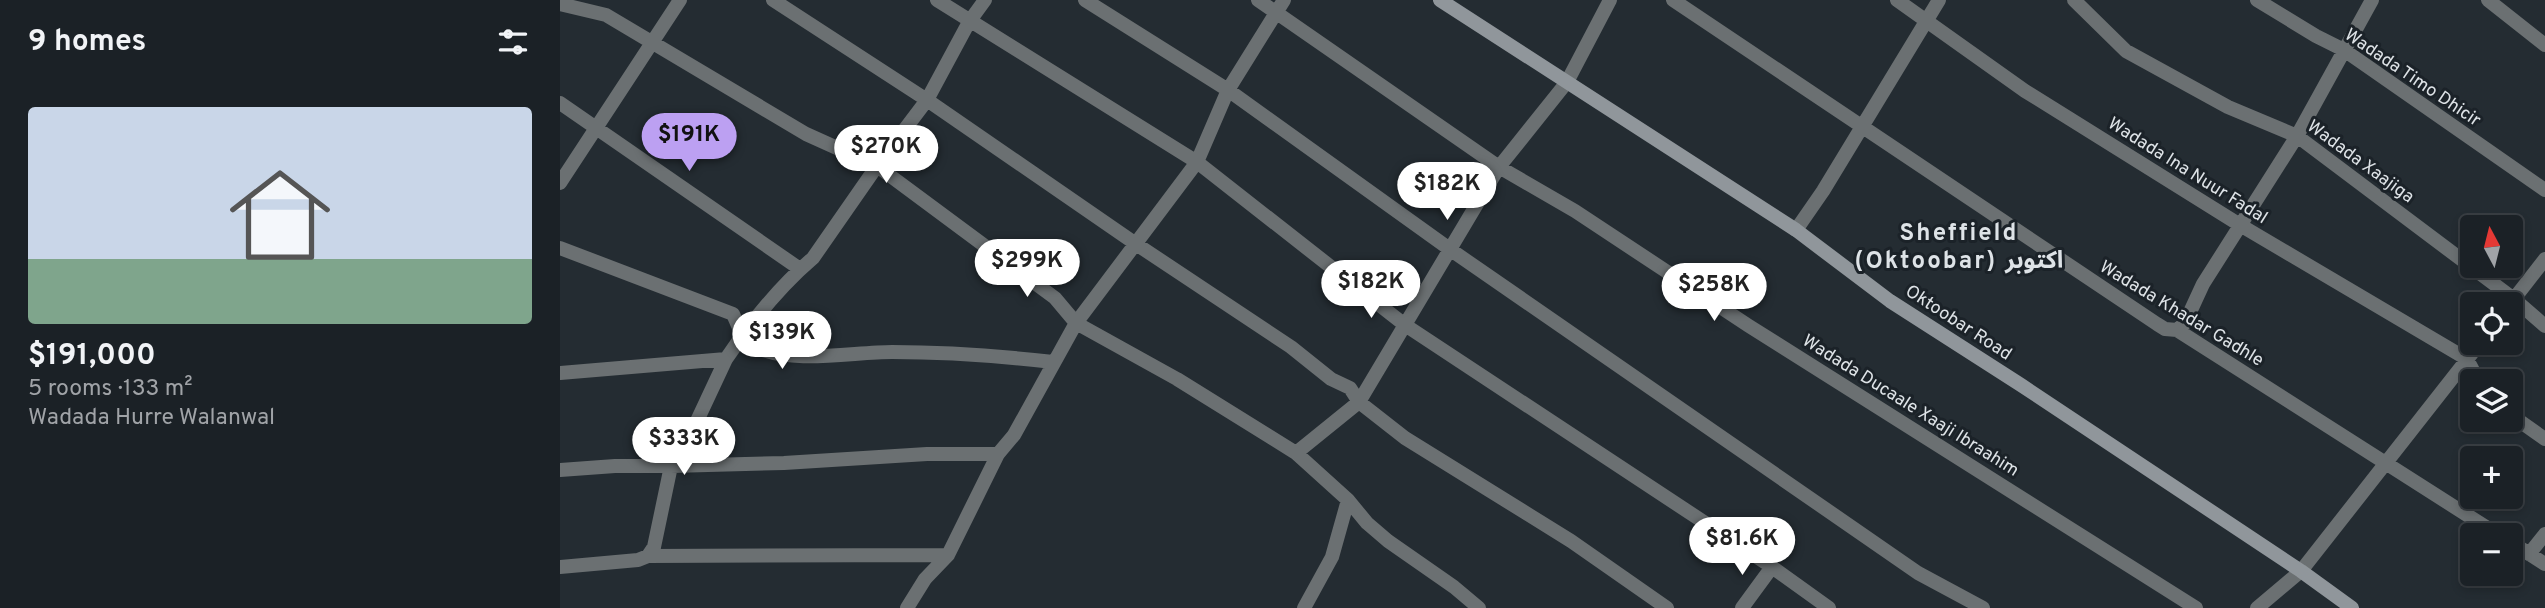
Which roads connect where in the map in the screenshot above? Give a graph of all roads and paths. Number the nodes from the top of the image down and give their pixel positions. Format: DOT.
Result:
graph roads {
  1 [pos="680,0"];
  2 [pos="774,0"];
  3 [pos="937,0"];
  4 [pos="985,0"];
  5 [pos="1085,0"];
  6 [pos="1258,0"];
  7 [pos="1440,0"];
  8 [pos="1610,0"];
  9 [pos="1673,0"];
  10 [pos="1897,0"];
  11 [pos="1939,0"];
  12 [pos="2074,0"];
  13 [pos="2257,0"];
  14 [pos="2372,0"];
  15 [pos="2488,0"];
  16 [pos="560,4"];
  17 [pos="1280,6"];
  18 [pos="1927,21"];
  19 [pos="969,22"];
  20 [pos="654,42"];
  21 [pos="2545,45"];
  22 [pos="2344,50"];
  23 [pos="1567,82"];
  24 [pos="1227,90"];
  25 [pos="927,100"];
  26 [pos="560,103"];
  27 [pos="1862,126"];
  28 [pos="595,127"];
  29 [pos="2297,135"];
  30 [pos="1197,162"];
  31 [pos="877,166"];
  32 [pos="1499,167"];
  33 [pos="560,184"];
  34 [pos="2545,190"];
  35 [pos="2240,225"];
  36 [pos="1796,230"];
  37 [pos="1136,244"];
  38 [pos="560,249"];
  39 [pos="1451,250"];
  40 [pos="2545,259"];
  41 [pos="800,269"];
  42 [pos="2499,292"];
  43 [pos="2520,292"];
  44 [pos="2523,310"];
  45 [pos="1076,323"];
  46 [pos="1405,325"];
  47 [pos="2545,326"];
  48 [pos="2178,330"];
  49 [pos="741,335"];
  50 [pos="2470,355"];
  51 [pos="726,359"];
  52 [pos="2467,359"];
  53 [pos="1053,362"];
  54 [pos="2472,369"];
  55 [pos="560,373"];
  56 [pos="1359,402"];
  57 [pos="2523,423"];
  58 [pos="2545,439"];
  59 [pos="1296,453"];
  60 [pos="998,454"];
  61 [pos="2387,464"];
  62 [pos="671,466"];
  63 [pos="560,470"];
  64 [pos="1348,500"];
  65 [pos="2480,523"];
  66 [pos="2545,534"];
  67 [pos="2523,550"];
  68 [pos="2529,554"];
  69 [pos="948,555"];
  70 [pos="648,556"];
  71 [pos="2545,564"];
  72 [pos="560,567"];
  73 [pos="1772,567"];
  74 [pos="2301,571"];
  75 [pos="907,608"];
  76 [pos="1304,608"];
  77 [pos="1479,608"];
  78 [pos="1667,608"];
  79 [pos="1742,608"];
  80 [pos="1829,608"];
  81 [pos="1983,608"];
  82 [pos="2196,608"];
  83 [pos="2257,608"];
  84 [pos="2352,608"];
  1 -- 20 [label="street"];
  2 -- 25 [label="street"];
  3 -- 19 [label="street"];
  4 -- 19 [label="street"];
  5 -- 24 [label="street"];
  6 -- 17 [label="street, Wadada Ducaale Xaaji Ibraahim"];
  7 -- 23 [label="street, Oktoobar Road"];
  8 -- 23 [label="street"];
  9 -- 27 [label="street, Wadada Khadar Gadhle"];
  10 -- 18 [label="street, Wadada Ina Nuur Fadal"];
  11 -- 18 [label="street"];
  12 -- 29 [label="street, Wadada Xaajiga"];
  13 -- 22 [label="street, Wadada Timo Dhicir"];
  14 -- 22 [label="street"];
  15 -- 21 [label="street"];
  16 -- 20 [label="street"];
  17 -- 24 [label="street"];
  17 -- 32 [label="street, Wadada Ducaale Xaaji Ibraahim"];
  18 -- 27 [label="street"];
  18 -- 35 [label="street, Wadada Ina Nuur Fadal"];
  19 -- 25 [label="street"];
  19 -- 30 [label="street"];
  20 -- 28 [label="street"];
  20 -- 31 [label="street"];
  22 -- 29 [label="street"];
  22 -- 34 [label="street, Wadada Timo Dhicir"];
  23 -- 32 [label="street"];
  23 -- 36 [label="street, Oktoobar Road"];
  24 -- 30 [label="street"];
  24 -- 39 [label="street"];
  25 -- 31 [label="street"];
  25 -- 37 [label="street"];
  26 -- 28 [label="street"];
  27 -- 36 [label="street"];
  27 -- 48 [label="street, Wadada Khadar Gadhle"];
  28 -- 33 [label="street"];
  28 -- 41 [label="street"];
  29 -- 35 [label="street"];
  29 -- 42 [label="street, Wadada Xaajiga"];
  30 -- 37 [label="street"];
  30 -- 46 [label="street"];
  31 -- 41 [label="street"];
  31 -- 45 [label="street"];
  32 -- 39 [label="street"];
  32 -- 82 [label="street, Wadada Ducaale Xaaji Ibraahim"];
  35 -- 48 [label="street"];
  35 -- 52 [label="street, Wadada Ina Nuur Fadal"];
  36 -- 74 [label="street, Oktoobar Road"];
  37 -- 45 [label="street"];
  37 -- 56 [label="street"];
  38 -- 49 [label="street"];
  39 -- 46 [label="street"];
  39 -- 81 [label="street"];
  40 -- 43 [label="street"];
  41 -- 49 [label="street"];
  44 -- 47 [label="street, Wadada Xaajiga"];
  45 -- 53 [label="street"];
  45 -- 59 [label="street"];
  46 -- 56 [label="street"];
  46 -- 73 [label="street"];
  48 -- 61 [label="street, Wadada Khadar Gadhle"];
  49 -- 51 [label="street"];
  49 -- 53 [label="street"];
  50 -- 52 [label="street"];
  51 -- 55 [label="street"];
  51 -- 62 [label="street"];
  52 -- 54 [label="street"];
  52 -- 61 [label="street"];
  53 -- 60 [label="street"];
  56 -- 59 [label="street"];
  56 -- 78 [label="street"];
  57 -- 58 [label="street"];
  59 -- 64 [label="street"];
  60 -- 62 [label="street"];
  60 -- 69 [label="street"];
  61 -- 65 [label="street, Wadada Khadar Gadhle"];
  61 -- 74 [label="street"];
  62 -- 63 [label="street"];
  62 -- 70 [label="street"];
  64 -- 76 [label="street"];
  64 -- 77 [label="street"];
  66 -- 68 [label="street"];
  67 -- 68 [label="street"];
  68 -- 71 [label="street"];
  69 -- 70 [label="street"];
  69 -- 75 [label="street"];
  70 -- 72 [label="street"];
  73 -- 79 [label="street"];
  73 -- 80 [label="street"];
  74 -- 83 [label="street"];
  74 -- 84 [label="street, Oktoobar Road"];
}
